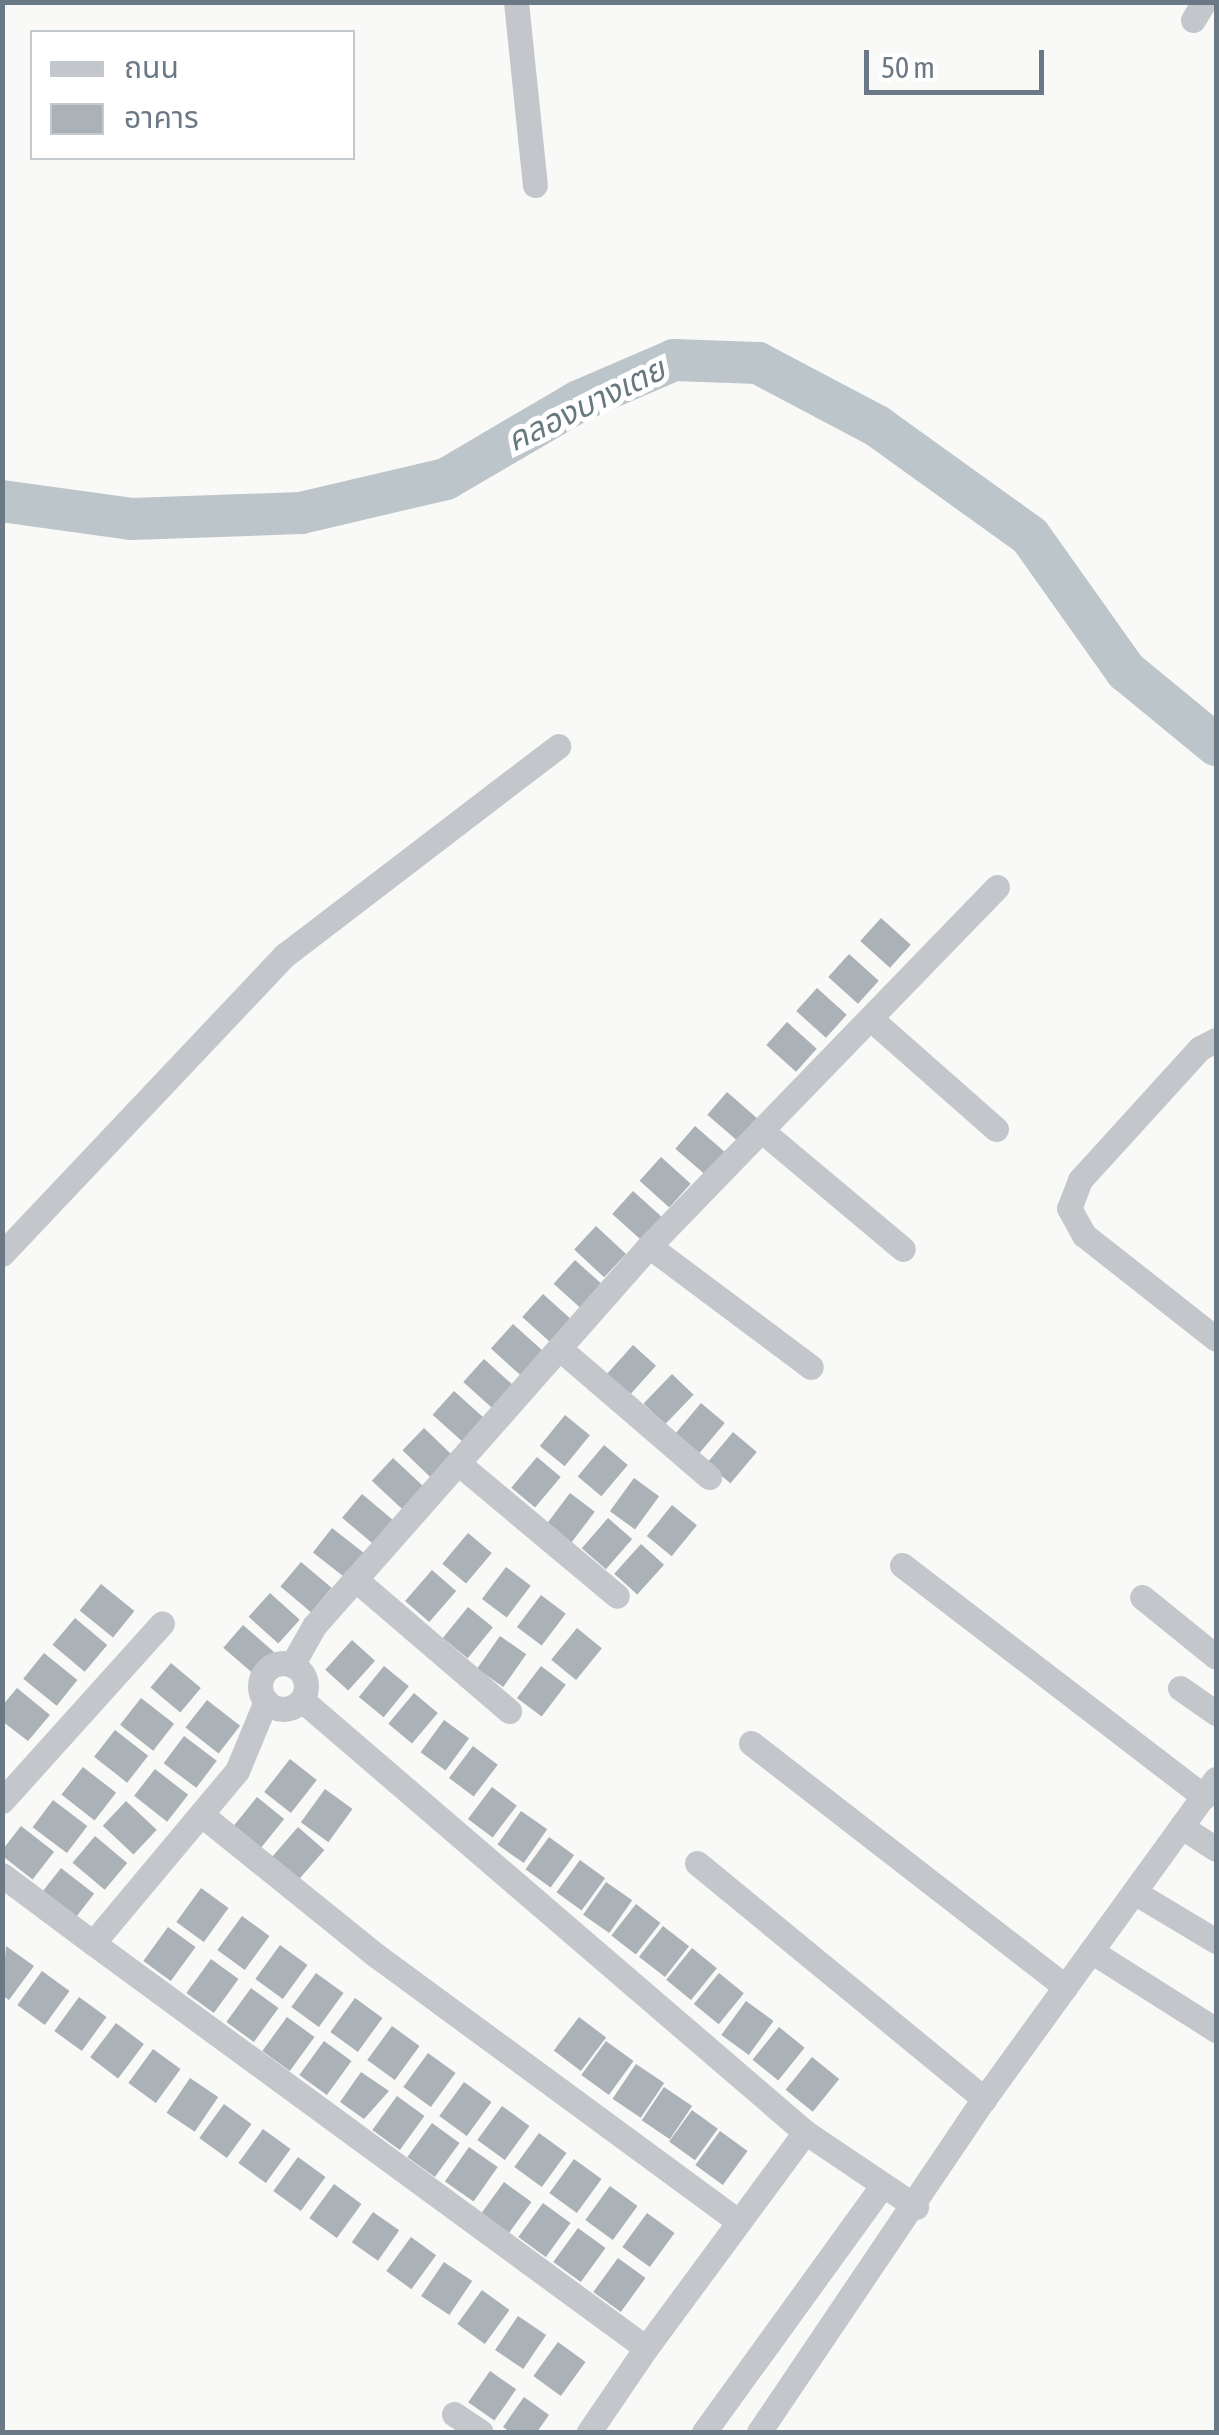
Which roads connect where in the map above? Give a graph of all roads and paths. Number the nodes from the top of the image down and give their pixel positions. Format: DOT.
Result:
graph roads {
  1 [pos="516,2"];
  2 [pos="535,185"];
  3 [pos="558,746"];
  4 [pos="997,887"];
  5 [pos="870,1018"];
  6 [pos="1216,1040"];
  7 [pos="996,1129"];
  8 [pos="762,1130"];
  9 [pos="649,1246"];
  10 [pos="904,1249"];
  11 [pos="2,1254"];
  12 [pos="1216,1339"];
  13 [pos="559,1348"];
  14 [pos="812,1368"];
  15 [pos="458,1463"];
  16 [pos="709,1477"];
  17 [pos="902,1565"];
  18 [pos="355,1579"];
  19 [pos="617,1596"];
  20 [pos="1142,1596"];
  21 [pos="162,1624"];
  22 [pos="1216,1657"];
  23 [pos="292,1665"];
  24 [pos="1180,1688"];
  25 [pos="302,1700"];
  26 [pos="266,1702"];
  27 [pos="509,1711"];
  28 [pos="1216,1713"];
  29 [pos="751,1743"];
  30 [pos="1210,1788"];
  31 [pos="2,1801"];
  32 [pos="202,1815"];
  33 [pos="1182,1827"];
  34 [pos="1216,1849"];
  35 [pos="697,1863"];
  36 [pos="2,1875"];
  37 [pos="1134,1892"];
  38 [pos="1216,1942"];
  39 [pos="93,1944"];
  40 [pos="1091,1951"];
  41 [pos="1065,1987"];
  42 [pos="1216,2030"];
  43 [pos="984,2098"];
  44 [pos="805,2132"];
  45 [pos="883,2184"];
  46 [pos="916,2207"];
  47 [pos="737,2220"];
  48 [pos="646,2348"];
  49 [pos="454,2414"];
  50 [pos="480,2432"];
  51 [pos="588,2432"];
  52 [pos="704,2432"];
  53 [pos="760,2432"];
  1 -- 2 [label="street"];
  3 -- 11 [label="street"];
  4 -- 5 [label="street"];
  5 -- 7 [label="street"];
  5 -- 8 [label="street"];
  6 -- 12 [label="street"];
  8 -- 9 [label="street"];
  8 -- 10 [label="street"];
  9 -- 13 [label="street"];
  9 -- 14 [label="street"];
  13 -- 15 [label="street"];
  13 -- 16 [label="street"];
  15 -- 18 [label="street"];
  15 -- 19 [label="street"];
  17 -- 30 [label="street"];
  18 -- 23 [label="street"];
  18 -- 27 [label="street"];
  20 -- 22 [label="street"];
  21 -- 31 [label="street"];
  23 -- 25 [label="street"];
  23 -- 26 [label="street"];
  24 -- 28 [label="street"];
  25 -- 26 [label="street"];
  25 -- 44 [label="street"];
  26 -- 32 [label="street"];
  29 -- 41 [label="street"];
  30 -- 33 [label="street"];
  32 -- 39 [label="street"];
  32 -- 47 [label="street"];
  33 -- 34 [label="street"];
  33 -- 37 [label="street"];
  35 -- 43 [label="street"];
  36 -- 39 [label="street"];
  37 -- 38 [label="street"];
  37 -- 40 [label="street"];
  39 -- 48 [label="street"];
  40 -- 41 [label="street"];
  40 -- 42 [label="street"];
  41 -- 43 [label="street"];
  43 -- 46 [label="street"];
  44 -- 45 [label="street"];
  44 -- 47 [label="street"];
  45 -- 46 [label="street"];
  45 -- 52 [label="street"];
  46 -- 53 [label="street"];
  47 -- 48 [label="street"];
  48 -- 51 [label="street"];
  49 -- 50 [label="street"];
}
